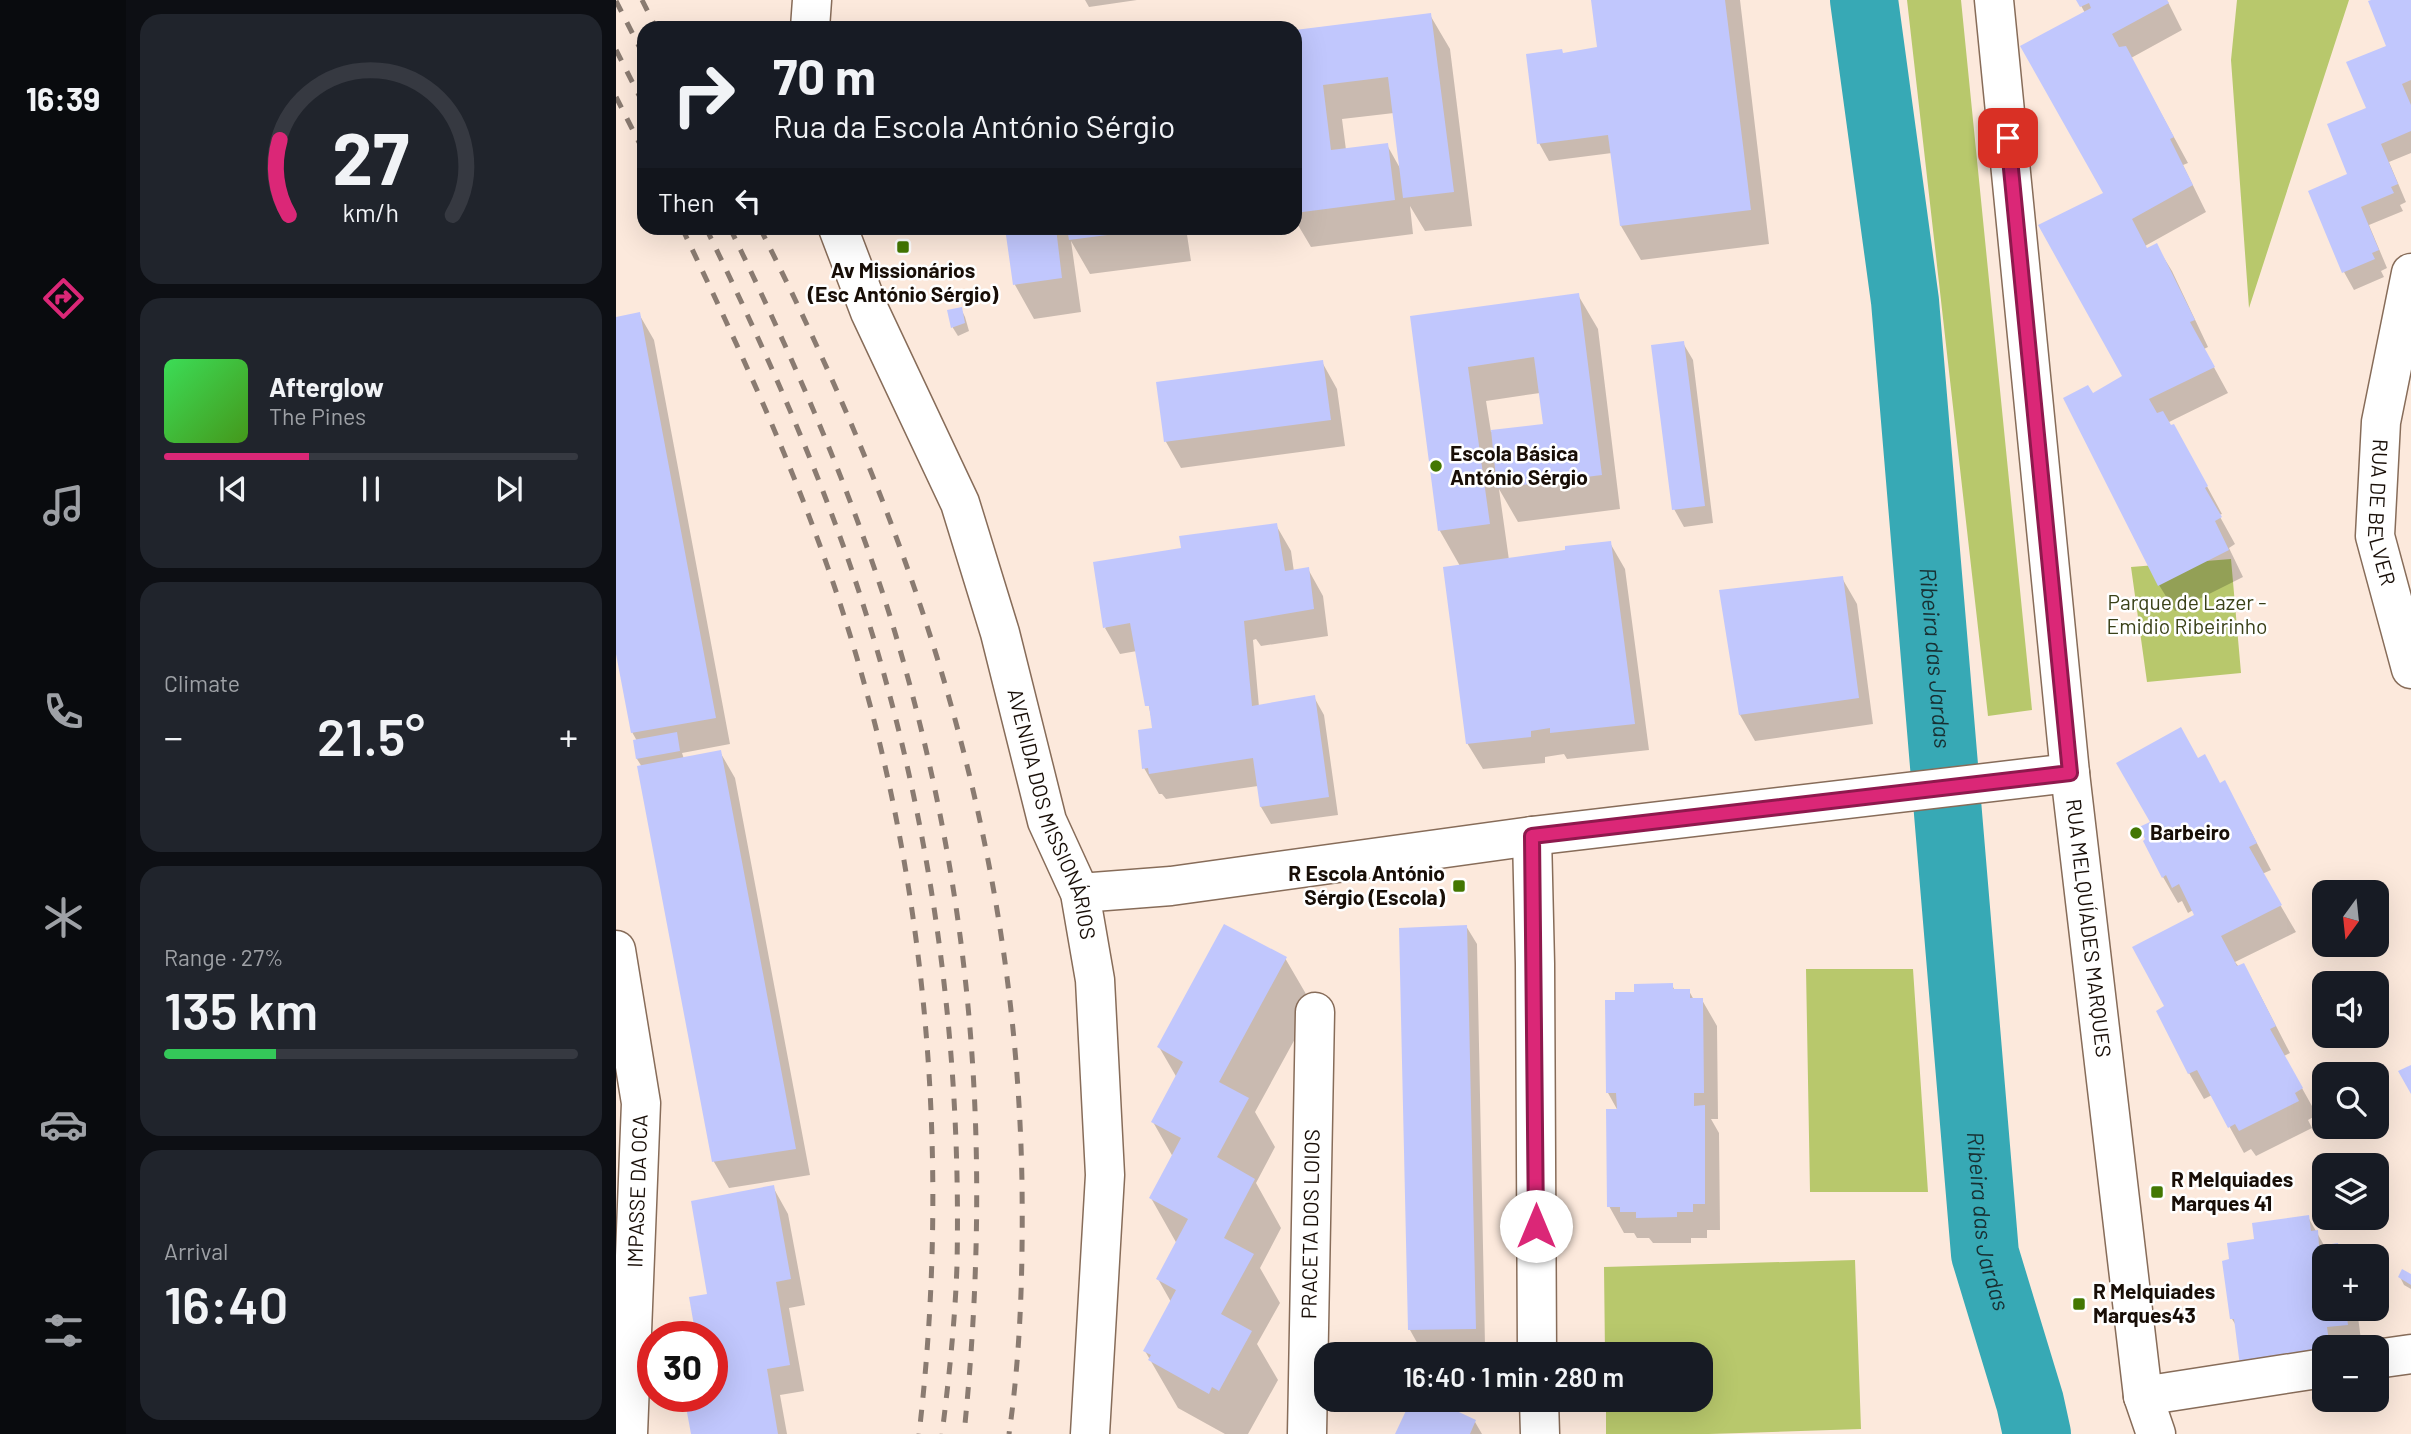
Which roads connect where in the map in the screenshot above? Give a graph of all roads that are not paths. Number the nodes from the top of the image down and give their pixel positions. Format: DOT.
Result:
graph roads {
  1 [pos="813,0"];
  2 [pos="1994,0"];
  3 [pos="811,21"];
  4 [pos="841,235"];
  5 [pos="2411,273"];
  6 [pos="2411,669"];
  7 [pos="2070,773"];
  8 [pos="1532,836"];
  9 [pos="1080,893"];
  10 [pos="616,950"];
  11 [pos="1315,1013"];
  12 [pos="1536,1342"];
  13 [pos="2411,1354"];
  14 [pos="2389,1357"];
  15 [pos="2312,1370"];
  16 [pos="623,1395"];
  17 [pos="2143,1396"];
  18 [pos="1539,1412"];
  19 [pos="628,1434"];
  20 [pos="1090,1434"];
  21 [pos="1307,1434"];
  22 [pos="1540,1434"];
  23 [pos="2156,1434"];
  1 -- 3 [label="street"];
  2 -- 7 [label="street, RUA MELQUÍADES MARQUES"];
  4 -- 9 [label="street, AVENIDA DOS MISSIONÁRIOS"];
  5 -- 6 [label="street, RUA DE BELVER"];
  7 -- 8 [label="street"];
  7 -- 17 [label="street, RUA MELQUÍADES MARQUES"];
  8 -- 9 [label="street"];
  8 -- 12 [label="street"];
  9 -- 20 [label="street, AVENIDA DOS MISSIONÁRIOS"];
  10 -- 16 [label="street, IMPASSE DA OCA"];
  11 -- 21 [label="street, PRACETA DOS LOIOS"];
  13 -- 14 [label="street"];
  15 -- 17 [label="street"];
  16 -- 19 [label="street, IMPASSE DA OCA"];
  17 -- 23 [label="street, RUA MELQUÍADES MARQUES"];
  18 -- 22 [label="street"];
}
